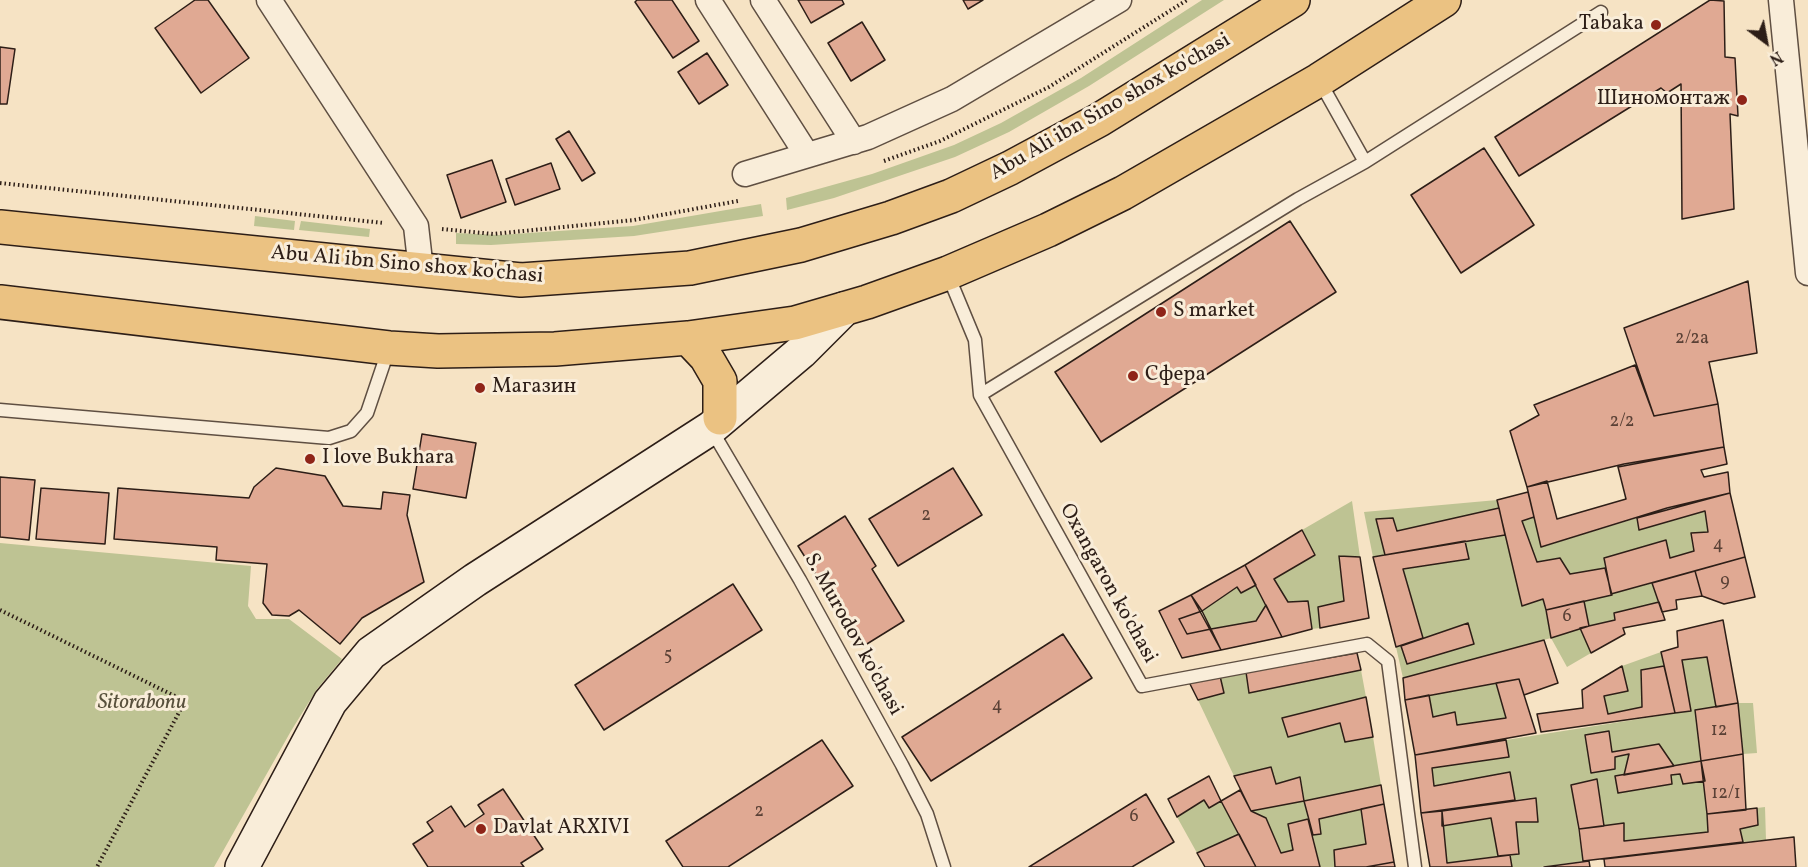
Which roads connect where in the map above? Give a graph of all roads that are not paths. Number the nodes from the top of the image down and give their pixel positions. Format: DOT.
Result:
graph roads {
  1 [pos="269,0"];
  2 [pos="708,0"];
  3 [pos="764,0"];
  4 [pos="1119,0"];
  5 [pos="1293,0"];
  6 [pos="1444,0"];
  7 [pos="1781,0"];
  8 [pos="1601,12"];
  9 [pos="1319,80"];
  10 [pos="854,142"];
  11 [pos="807,155"];
  12 [pos="1365,162"];
  13 [pos="745,174"];
  14 [pos="0,227"];
  15 [pos="421,270"];
  16 [pos="948,273"];
  17 [pos="1808,273"];
  18 [pos="0,302"];
  19 [pos="844,309"];
  20 [pos="688,338"];
  21 [pos="389,348"];
  22 [pos="980,395"];
  23 [pos="0,410"];
  24 [pos="715,423"];
  25 [pos="242,867"];
  26 [pos="944,867"];
  27 [pos="1416,867"];
  1 -- 15 [label="street"];
  2 -- 11 [label="street"];
  3 -- 10 [label="street"];
  4 -- 10 [label="street"];
  5 -- 15 [label="main road, Abu Ali ibn Sino shox ko'chasi"];
  6 -- 9 [label="main road"];
  7 -- 17 [label="street"];
  8 -- 12 [label="lane"];
  9 -- 12 [label="lane"];
  9 -- 16 [label="main road"];
  10 -- 11 [label="street"];
  11 -- 13 [label="street"];
  12 -- 22 [label="lane"];
  14 -- 15 [label="main road, Abu Ali ibn Sino shox ko'chasi"];
  16 -- 19 [label="main road"];
  16 -- 22 [label="lane, Oxangaron ko'chasi"];
  18 -- 21 [label="main road"];
  19 -- 20 [label="main road"];
  19 -- 24 [label="main road"];
  20 -- 21 [label="main road"];
  20 -- 24 [label="main road"];
  21 -- 23 [label="lane"];
  22 -- 27 [label="lane, Oxangaron ko'chasi"];
  24 -- 25 [label="main road"];
  24 -- 26 [label="lane, S. Murodov ko'chasi"];
}
